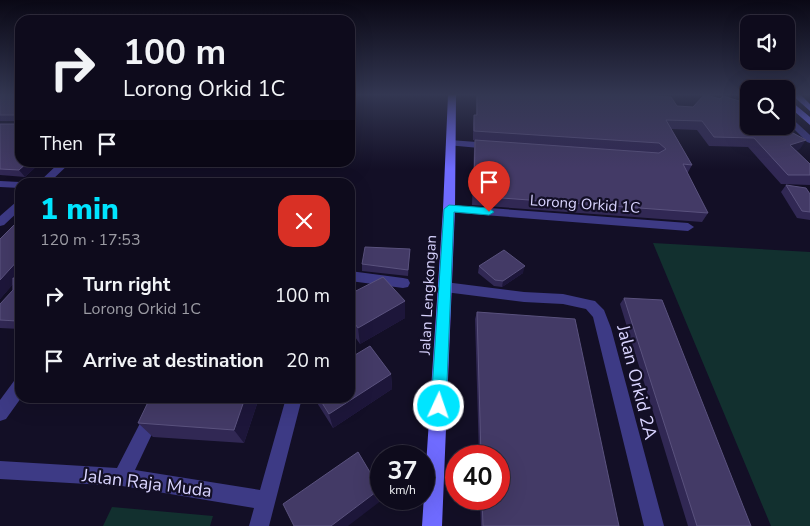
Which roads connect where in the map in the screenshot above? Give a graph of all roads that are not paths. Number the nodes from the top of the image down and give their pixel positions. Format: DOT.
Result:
graph roads {
  1 [pos="451,120"];
  2 [pos="795,125"];
  3 [pos="810,140"];
  4 [pos="450,143"];
  5 [pos="499,146"];
  6 [pos="60,167"];
  7 [pos="48,178"];
  8 [pos="0,184"];
  9 [pos="15,185"];
  10 [pos="15,208"];
  11 [pos="449,209"];
  12 [pos="2,219"];
  13 [pos="688,227"];
  14 [pos="355,277"];
  15 [pos="402,283"];
  16 [pos="445,287"];
  17 [pos="15,393"];
  18 [pos="159,403"];
  19 [pos="293,403"];
  20 [pos="0,413"];
  21 [pos="0,470"];
  22 [pos="122,477"];
  23 [pos="266,500"];
  24 [pos="259,526"];
  25 [pos="432,526"];
  26 [pos="654,526"];
  1 -- 4 [label="street, Jalan Lengkongan"];
  2 -- 3 [label="street"];
  4 -- 5 [label="street"];
  4 -- 11 [label="street, Jalan Lengkongan"];
  6 -- 7 [label="street"];
  8 -- 9 [label="street"];
  10 -- 12 [label="street"];
  11 -- 13 [label="street, Lorong Orkid 1C"];
  11 -- 16 [label="street, Jalan Lengkongan"];
  14 -- 15 [label="street"];
  16 -- 25 [label="street, Jalan Lengkongan"];
  16 -- 26 [label="street, Jalan Orkid 2A"];
  17 -- 20 [label="street"];
  18 -- 22 [label="street"];
  19 -- 23 [label="street"];
  21 -- 22 [label="street, Jalan Raja Muda"];
  22 -- 23 [label="street, Jalan Raja Muda"];
  23 -- 24 [label="street"];
}
